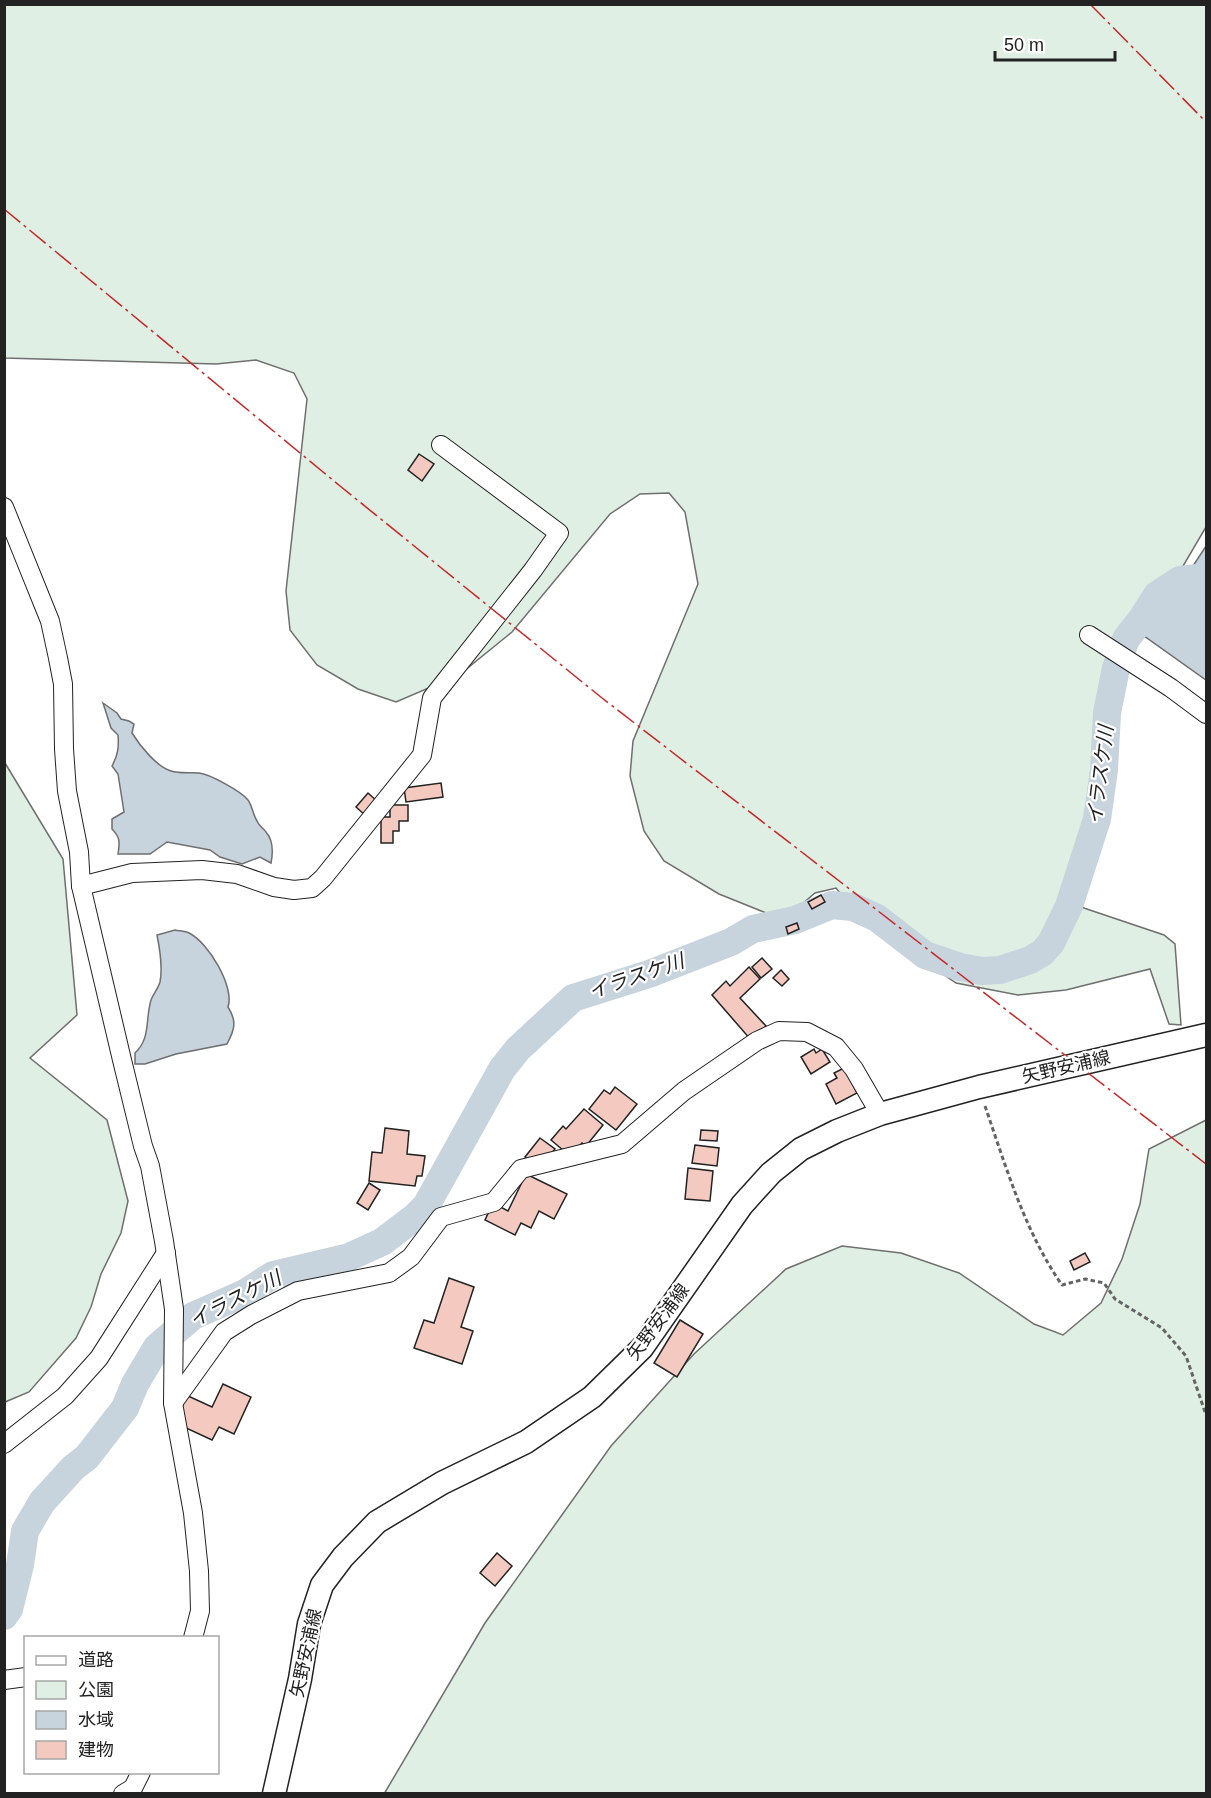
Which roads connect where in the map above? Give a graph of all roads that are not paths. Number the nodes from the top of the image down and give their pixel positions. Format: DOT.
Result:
graph roads {
  1 [pos="441,445"];
  2 [pos="4,507"];
  3 [pos="1089,635"];
  4 [pos="1206,714"];
  5 [pos="81,886"];
  6 [pos="1206,1035"];
  7 [pos="880,1114"];
  8 [pos="166,1253"];
  9 [pos="173,1403"];
  10 [pos="4,1444"];
  11 [pos="194,1636"];
  12 [pos="24,1677"];
  13 [pos="4,1680"];
  14 [pos="140,1774"];
  15 [pos="123,1794"];
  16 [pos="274,1794"];
  1 -- 5 [label="street"];
  2 -- 5 [label="street"];
  3 -- 4 [label="street"];
  5 -- 8 [label="street"];
  6 -- 7 [label="main road, 矢野安浦線"];
  7 -- 9 [label="street"];
  7 -- 16 [label="main road, 矢野安浦線"];
  8 -- 9 [label="street"];
  8 -- 10 [label="street"];
  9 -- 11 [label="street"];
  12 -- 13 [label="street"];
  14 -- 15 [label="street"];
}
